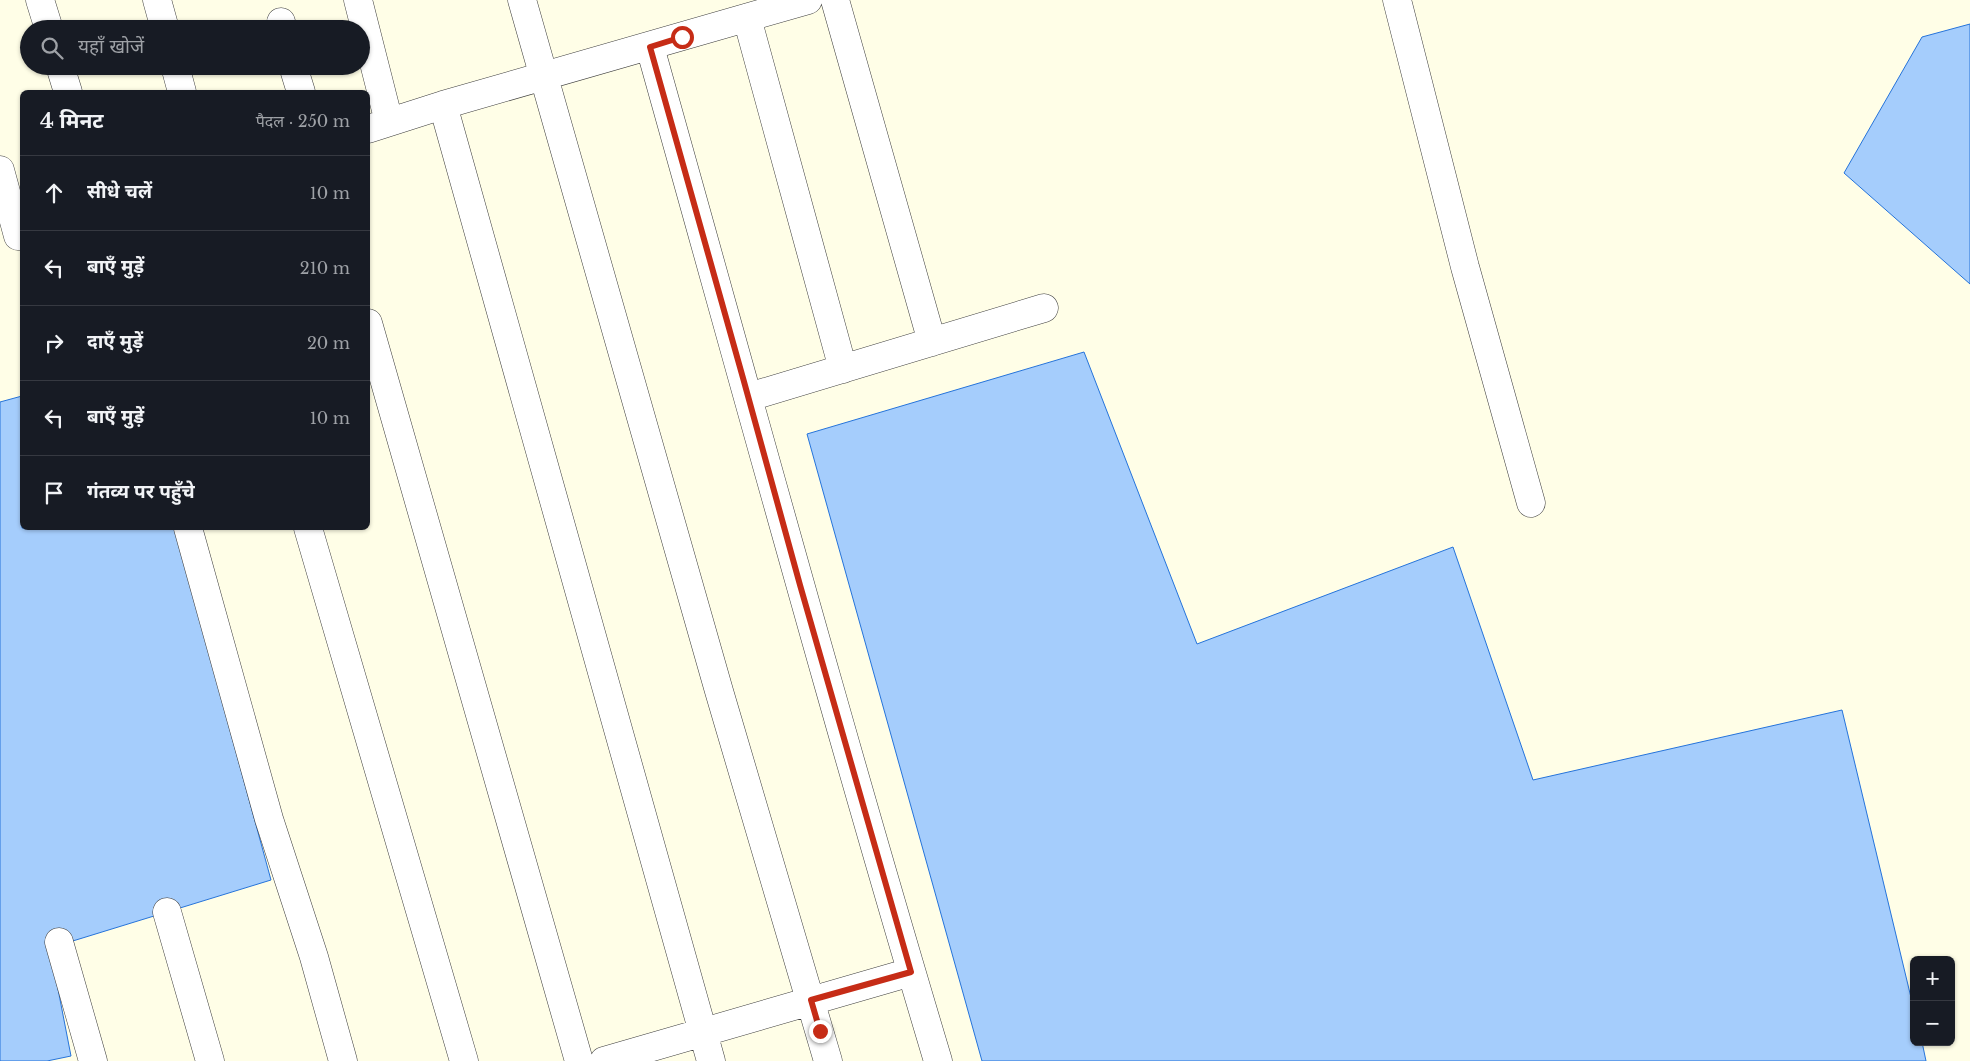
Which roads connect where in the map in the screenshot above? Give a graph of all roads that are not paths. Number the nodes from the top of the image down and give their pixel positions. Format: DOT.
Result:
graph roads {
  1 [pos="40,0"];
  2 [pos="157,0"];
  3 [pos="358,0"];
  4 [pos="522,0"];
  5 [pos="808,0"];
  6 [pos="835,0"];
  7 [pos="1397,0"];
  8 [pos="747,18"];
  9 [pos="46,20"];
  10 [pos="163,20"];
  11 [pos="361,20"];
  12 [pos="650,47"];
  13 [pos="63,75"];
  14 [pos="177,75"];
  15 [pos="296,75"];
  16 [pos="370,75"];
  17 [pos="544,76"];
  18 [pos="67,90"];
  19 [pos="181,90"];
  20 [pos="300,90"];
  21 [pos="443,105"];
  22 [pos="378,125"];
  23 [pos="0,170"];
  24 [pos="14,237"];
  25 [pos="1044,308"];
  26 [pos="370,330"];
  27 [pos="932,342"];
  28 [pos="843,369"];
  29 [pos="748,397"];
  30 [pos="1531,502"];
  31 [pos="189,530"];
  32 [pos="309,530"];
  33 [pos="167,912"];
  34 [pos="59,942"];
  35 [pos="911,972"];
  36 [pos="811,1000"];
  37 [pos="703,1032"];
  38 [pos="646,1055"];
  39 [pos="93,1061"];
  40 [pos="210,1061"];
  41 [pos="343,1061"];
  42 [pos="464,1061"];
  43 [pos="578,1061"];
  44 [pos="604,1061"];
  45 [pos="711,1061"];
  46 [pos="828,1061"];
  47 [pos="938,1061"];
  1 -- 9 [label="street"];
  2 -- 10 [label="street"];
  3 -- 11 [label="street"];
  4 -- 17 [label="street"];
  5 -- 8 [label="street"];
  6 -- 27 [label="street"];
  7 -- 30 [label="street"];
  8 -- 12 [label="street"];
  8 -- 28 [label="street"];
  12 -- 17 [label="street"];
  12 -- 29 [label="street"];
  13 -- 18 [label="street"];
  14 -- 19 [label="street"];
  15 -- 20 [label="street"];
  16 -- 22 [label="street"];
  17 -- 21 [label="street"];
  17 -- 36 [label="street"];
  21 -- 22 [label="street"];
  21 -- 37 [label="street"];
  23 -- 24 [label="street"];
  25 -- 27 [label="street"];
  26 -- 43 [label="street"];
  27 -- 28 [label="street"];
  28 -- 29 [label="street"];
  29 -- 35 [label="street"];
  31 -- 41 [label="street"];
  32 -- 42 [label="street"];
  33 -- 40 [label="street"];
  34 -- 39 [label="street"];
  35 -- 36 [label="street"];
  35 -- 47 [label="street"];
  36 -- 37 [label="street"];
  36 -- 46 [label="street"];
  37 -- 38 [label="street"];
  37 -- 45 [label="street"];
  38 -- 44 [label="street"];
}
